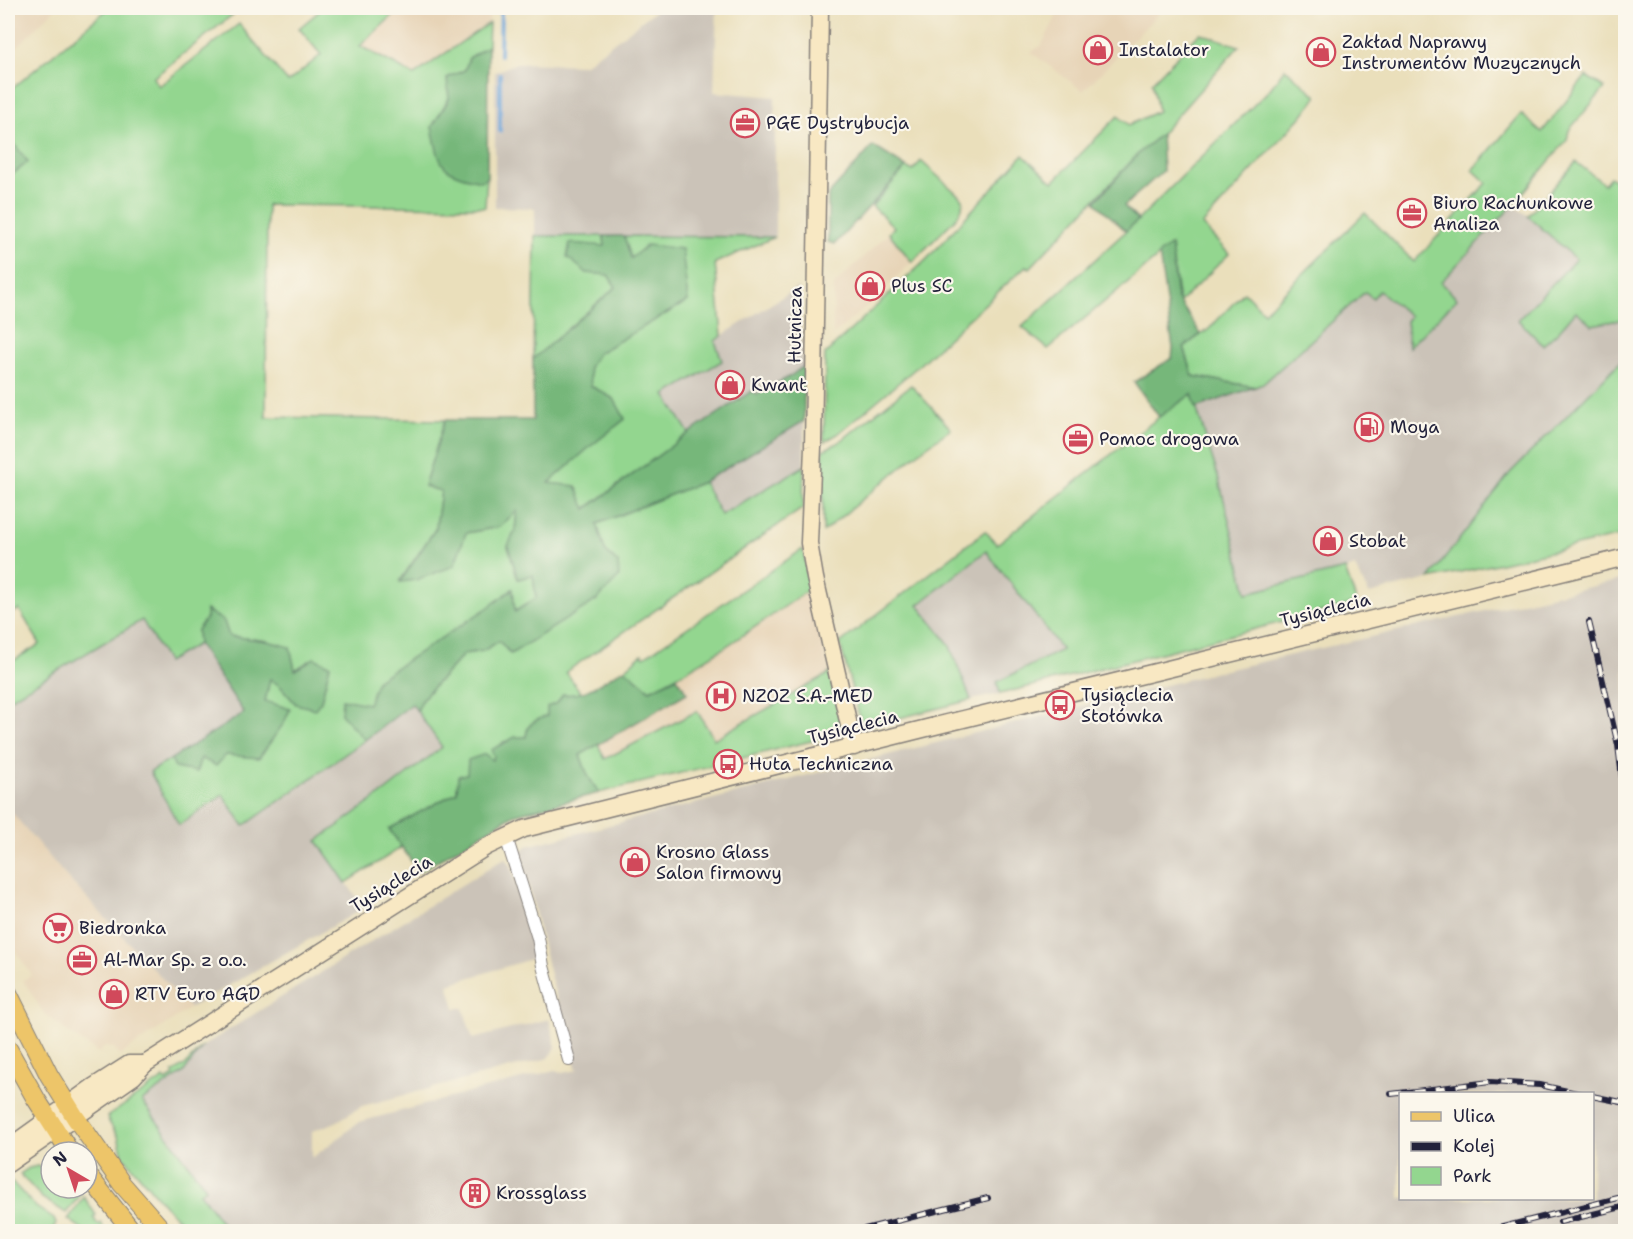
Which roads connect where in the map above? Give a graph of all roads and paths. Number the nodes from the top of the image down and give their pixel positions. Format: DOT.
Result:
graph roads {
  1 [pos="820,8"];
  2 [pos="1626,557"];
  3 [pos="855,747"];
  4 [pos="506,837"];
  5 [pos="8,993"];
  6 [pos="8,1049"];
  7 [pos="570,1060"];
  8 [pos="71,1111"];
  9 [pos="52,1125"];
  10 [pos="62,1140"];
  11 [pos="8,1148"];
  12 [pos="8,1164"];
  13 [pos="99,1189"];
  14 [pos="133,1232"];
  15 [pos="164,1232"];
  1 -- 3 [label="street, Hutnicza"];
  2 -- 3 [label="street, Tysiąclecia"];
  3 -- 4 [label="street, Tysiąclecia"];
  4 -- 7 [label="street"];
  4 -- 8 [label="street, Tysiąclecia"];
  5 -- 8 [label="main road"];
  6 -- 9 [label="main road"];
  8 -- 9 [label="street, Tysiąclecia"];
  8 -- 15 [label="main road"];
  9 -- 10 [label="main road"];
  9 -- 11 [label="street"];
  9 -- 12 [label="street"];
  13 -- 14 [label="main road"];
}
